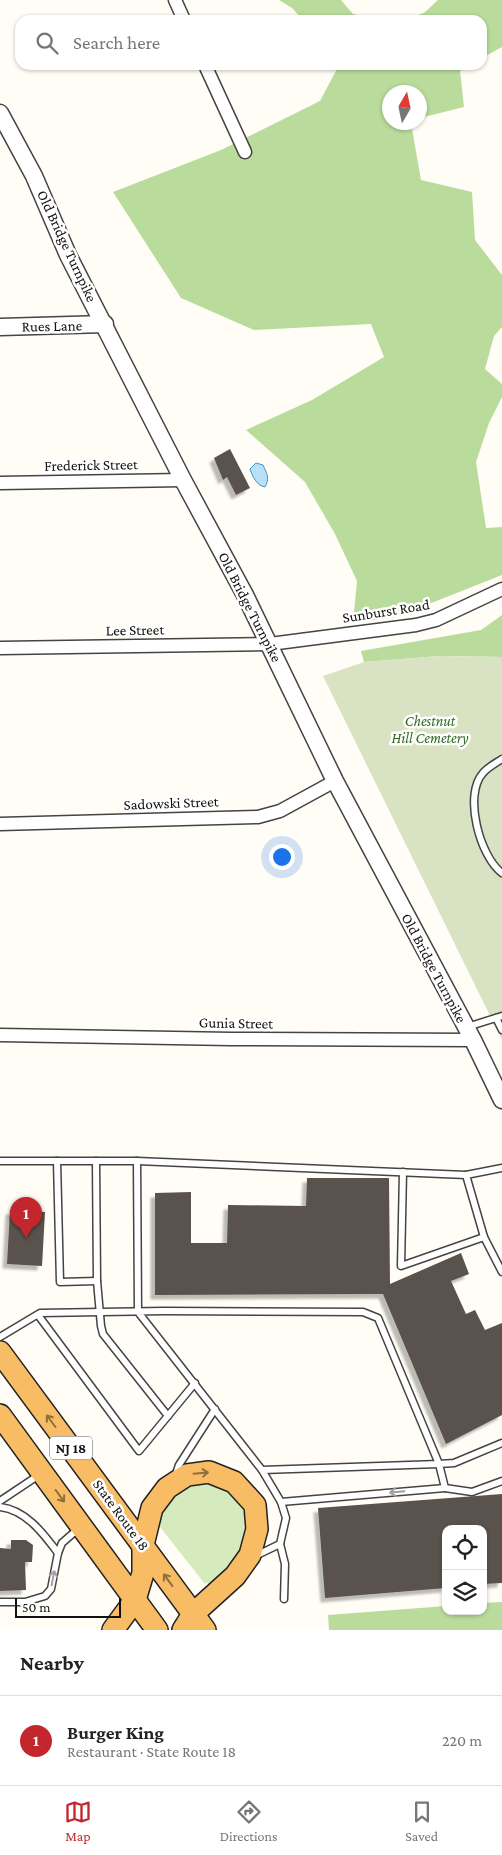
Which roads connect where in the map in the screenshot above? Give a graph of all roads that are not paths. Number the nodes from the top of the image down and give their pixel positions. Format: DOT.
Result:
graph roads {
  1 [pos="175,0"];
  2 [pos="182,15"];
  3 [pos="207,70"];
  4 [pos="0,113"];
  5 [pos="246,152"];
  6 [pos="105,324"];
  7 [pos="0,327"];
  8 [pos="183,480"];
  9 [pos="0,483"];
  10 [pos="502,589"];
  11 [pos="270,644"];
  12 [pos="0,648"];
  13 [pos="502,759"];
  14 [pos="335,781"];
  15 [pos="0,824"];
  16 [pos="502,873"];
  17 [pos="499,1017"];
  18 [pos="502,1030"];
  19 [pos="469,1034"];
  20 [pos="0,1035"];
  21 [pos="502,1100"];
  22 [pos="0,1161"];
  23 [pos="57,1161"];
  24 [pos="96,1161"];
  25 [pos="137,1161"];
  26 [pos="502,1168"];
  27 [pos="402,1172"];
  28 [pos="466,1175"];
  29 [pos="484,1237"];
  30 [pos="502,1272"];
  31 [pos="98,1281"];
  32 [pos="99,1312"];
  33 [pos="138,1312"];
  34 [pos="38,1314"];
  35 [pos="0,1337"];
  36 [pos="0,1352"];
  37 [pos="195,1383"];
  38 [pos="216,1409"];
  39 [pos="0,1415"];
  40 [pos="168,1416"];
  41 [pos="502,1443"];
  42 [pos="439,1464"];
  43 [pos="262,1470"];
  44 [pos="42,1473"];
  45 [pos="502,1482"];
  46 [pos="174,1484"];
  47 [pos="445,1488"];
  48 [pos="0,1501"];
  49 [pos="280,1502"];
  50 [pos="0,1507"];
  51 [pos="81,1526"];
  52 [pos="280,1544"];
  53 [pos="143,1545"];
  54 [pos="58,1553"];
  55 [pos="247,1560"];
  56 [pos="284,1599"];
  57 [pos="135,1600"];
  58 [pos="0,1602"];
  59 [pos="193,1625"];
  60 [pos="113,1630"];
  61 [pos="156,1630"];
  1 -- 2 [label="street"];
  3 -- 5 [label="street"];
  4 -- 6 [label="street, Old Bridge Turnpike"];
  6 -- 7 [label="street, Rues Lane"];
  6 -- 8 [label="street, Old Bridge Turnpike"];
  8 -- 9 [label="street, Frederick Street"];
  8 -- 11 [label="street, Old Bridge Turnpike"];
  10 -- 11 [label="street, Sunburst Road"];
  11 -- 12 [label="street, Lee Street"];
  11 -- 14 [label="street, Old Bridge Turnpike"];
  13 -- 16 [label="lane"];
  14 -- 15 [label="street, Sadowski Street"];
  14 -- 19 [label="street, Old Bridge Turnpike"];
  17 -- 18 [label="lane"];
  17 -- 19 [label="lane"];
  19 -- 20 [label="street, Gunia Street"];
  19 -- 21 [label="street, Old Bridge Turnpike"];
  22 -- 23 [label="lane"];
  23 -- 24 [label="lane"];
  23 -- 31 [label="lane"];
  24 -- 25 [label="lane"];
  24 -- 31 [label="lane"];
  25 -- 27 [label="lane"];
  25 -- 33 [label="lane"];
  26 -- 28 [label="lane"];
  27 -- 28 [label="lane"];
  27 -- 29 [label="lane"];
  28 -- 29 [label="lane"];
  29 -- 30 [label="lane"];
  31 -- 32 [label="lane"];
  32 -- 33 [label="lane"];
  32 -- 34 [label="lane"];
  32 -- 40 [label="lane"];
  33 -- 37 [label="lane"];
  33 -- 42 [label="lane"];
  34 -- 35 [label="lane"];
  34 -- 40 [label="lane"];
  53 -- 36 [label="highway, State Route 18 / NJ 18, one-way"];
  37 -- 38 [label="lane"];
  37 -- 40 [label="lane"];
  38 -- 43 [label="lane"];
  38 -- 46 [label="lane"];
  39 -- 44 [label="highway, NJ 18"];
  41 -- 42 [label="lane"];
  42 -- 43 [label="lane"];
  42 -- 47 [label="lane"];
  43 -- 49 [label="lane"];
  44 -- 48 [label="lane"];
  44 -- 51 [label="highway, NJ 18, one-way"];
  45 -- 47 [label="lane"];
  46 -- 53 [label="highway"];
  46 -- 55 [label="highway, one-way"];
  47 -- 49 [label="lane, one-way"];
  49 -- 52 [label="lane"];
  50 -- 54 [label="lane"];
  51 -- 54 [label="lane"];
  51 -- 57 [label="highway, NJ 18"];
  52 -- 55 [label="lane"];
  52 -- 56 [label="lane"];
  53 -- 57 [label="highway"];
  59 -- 53 [label="highway, State Route 18 / NJ 18, one-way"];
  58 -- 54 [label="lane, one-way"];
  55 -- 59 [label="highway"];
  57 -- 60 [label="highway"];
  57 -- 61 [label="highway, NJ 18"];
}
